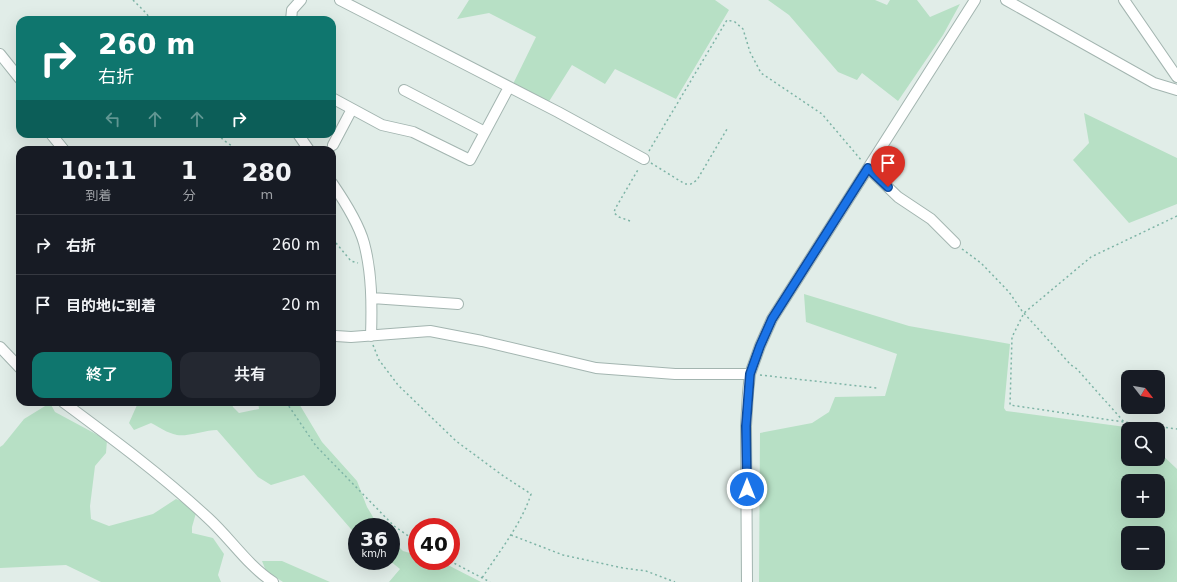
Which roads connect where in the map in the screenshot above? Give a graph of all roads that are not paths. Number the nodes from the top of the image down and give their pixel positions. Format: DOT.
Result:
graph roads {
  1 [pos="301,0"];
  2 [pos="340,0"];
  3 [pos="975,0"];
  4 [pos="1006,0"];
  5 [pos="1124,0"];
  6 [pos="291,16"];
  7 [pos="0,54"];
  8 [pos="16,74"];
  9 [pos="1177,76"];
  10 [pos="509,87"];
  11 [pos="404,90"];
  12 [pos="1177,90"];
  13 [pos="336,100"];
  14 [pos="352,110"];
  15 [pos="485,132"];
  16 [pos="54,138"];
  17 [pos="334,145"];
  18 [pos="61,146"];
  19 [pos="644,159"];
  20 [pos="868,168"];
  21 [pos="336,190"];
  22 [pos="955,243"];
  23 [pos="372,298"];
  24 [pos="458,304"];
  25 [pos="336,336"];
  26 [pos="371,336"];
  27 [pos="0,347"];
  28 [pos="16,364"];
  29 [pos="750,374"];
  30 [pos="68,406"];
  31 [pos="273,582"];
  32 [pos="747,582"];
  1 -- 6 [label="street"];
  2 -- 10 [label="street"];
  3 -- 20 [label="street"];
  4 -- 12 [label="street"];
  5 -- 9 [label="street"];
  7 -- 8 [label="street"];
  10 -- 15 [label="street"];
  10 -- 19 [label="street"];
  11 -- 15 [label="street"];
  13 -- 14 [label="street"];
  14 -- 15 [label="street"];
  14 -- 17 [label="street"];
  16 -- 18 [label="street"];
  20 -- 22 [label="street"];
  20 -- 29 [label="street"];
  21 -- 23 [label="street"];
  23 -- 24 [label="street"];
  23 -- 26 [label="street"];
  25 -- 26 [label="street"];
  26 -- 29 [label="street"];
  27 -- 28 [label="street"];
  29 -- 32 [label="street"];
  30 -- 31 [label="street"];
}
